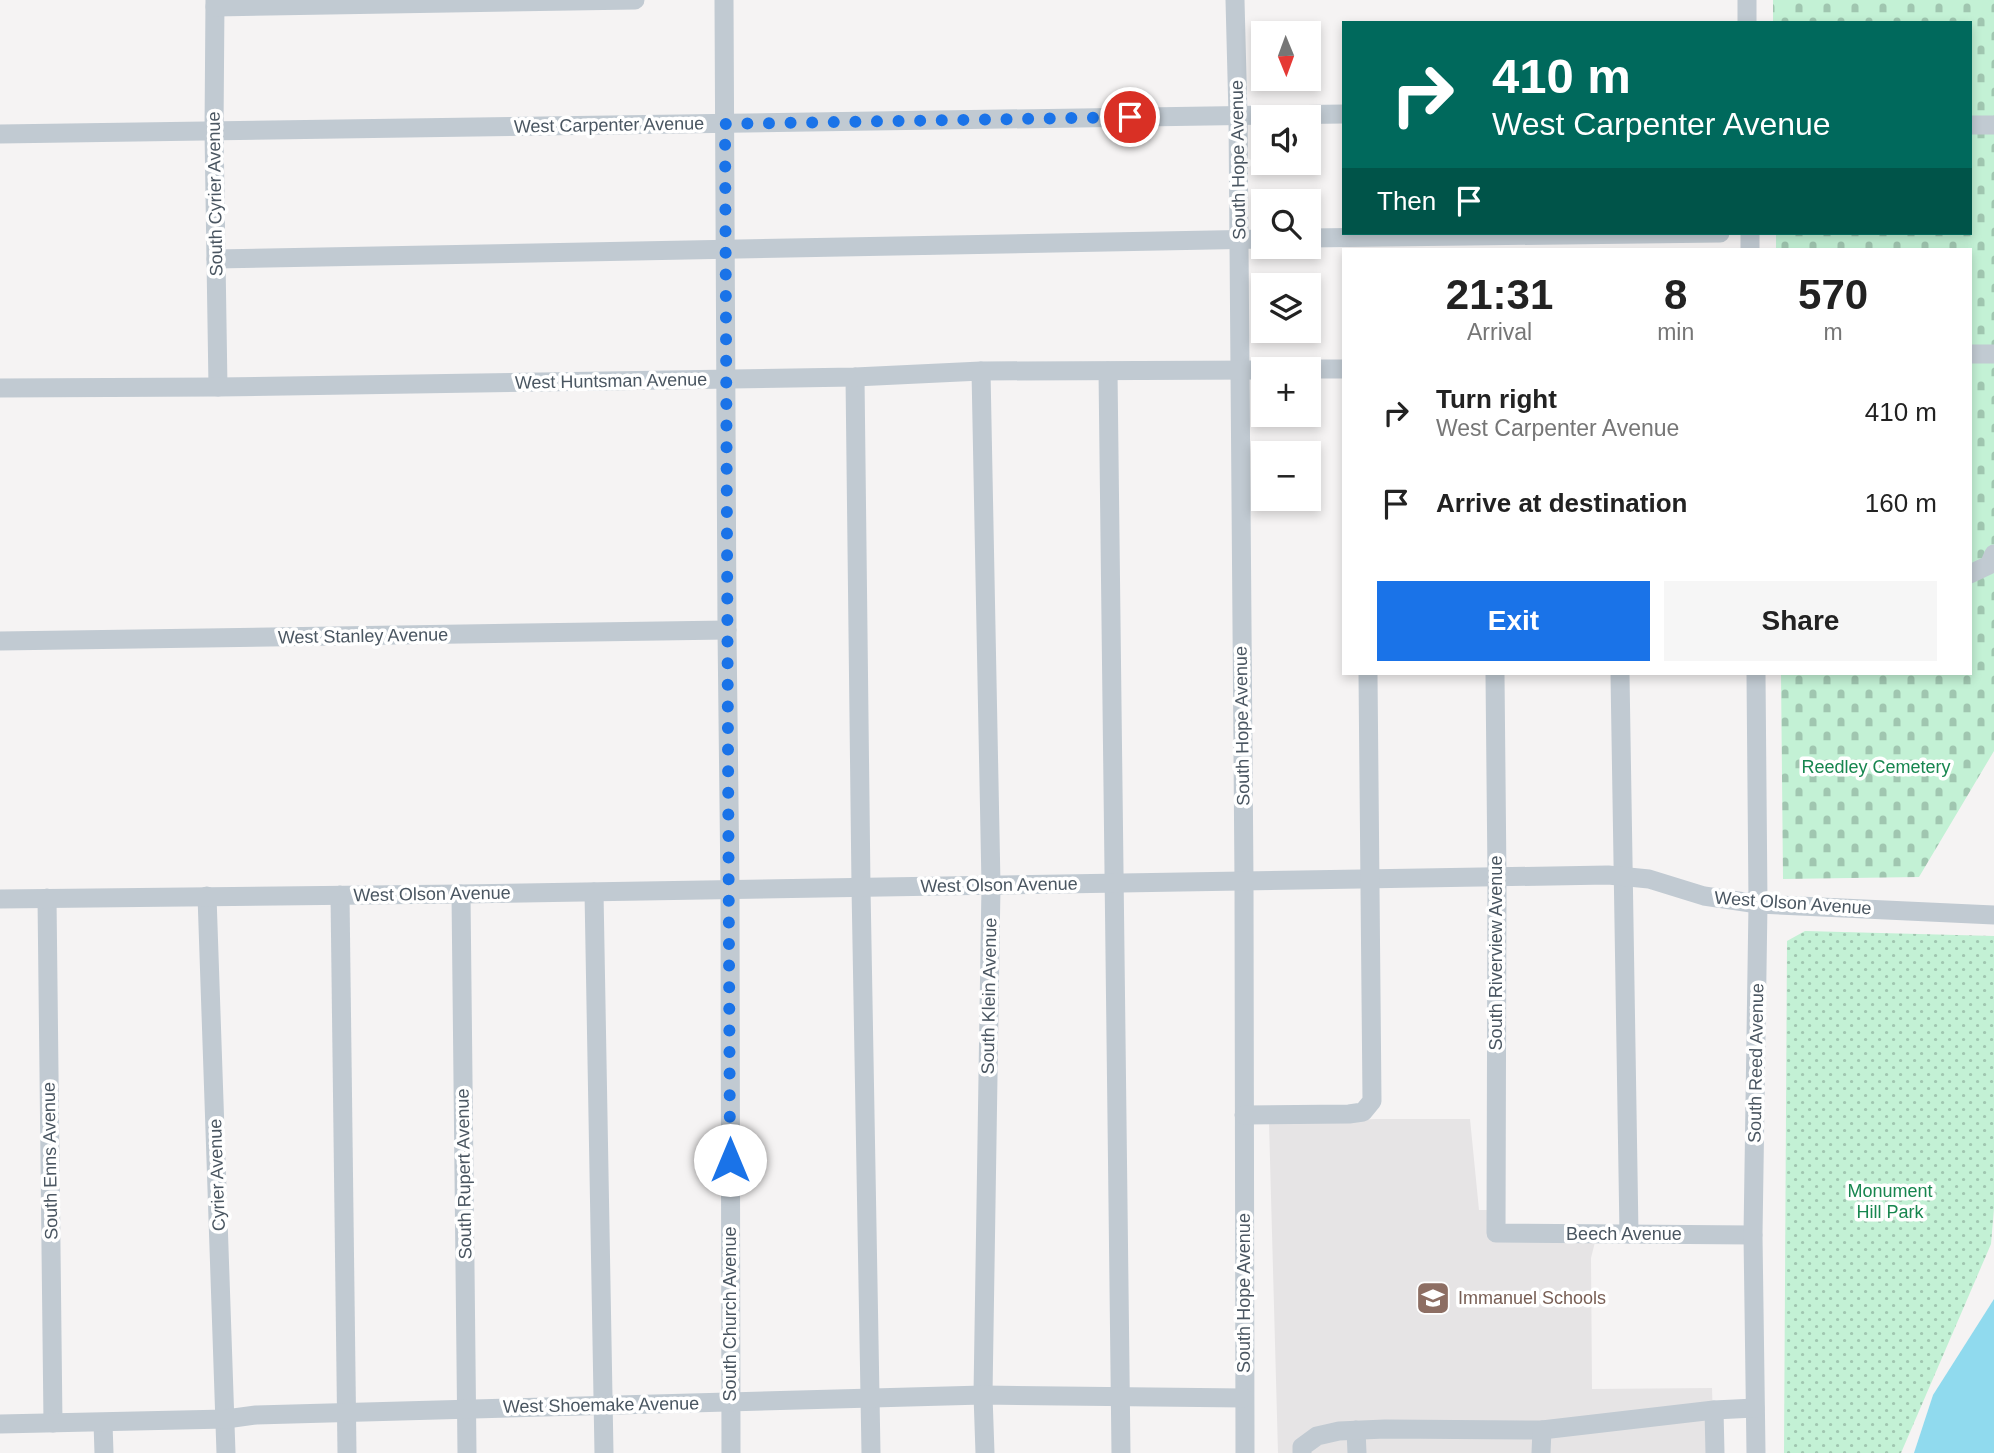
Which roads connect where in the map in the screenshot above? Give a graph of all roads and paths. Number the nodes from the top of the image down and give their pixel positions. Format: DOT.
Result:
graph roads {
  1 [pos="635,0"];
  2 [pos="724,0"];
  3 [pos="1235,0"];
  4 [pos="1747,0"];
  5 [pos="215,3"];
  6 [pos="1747,21"];
  7 [pos="1342,114"];
  8 [pos="1238,116"];
  9 [pos="725,124"];
  10 [pos="1972,125"];
  11 [pos="1994,125"];
  12 [pos="214,131"];
  13 [pos="0,134"];
  14 [pos="1556,235"];
  15 [pos="1321,238"];
  16 [pos="1238,239"];
  17 [pos="1251,239"];
  18 [pos="726,250"];
  19 [pos="216,259"];
  20 [pos="1972,354"];
  21 [pos="1994,354"];
  22 [pos="1321,369"];
  23 [pos="1342,369"];
  24 [pos="1251,370"];
  25 [pos="981,371"];
  26 [pos="1108,371"];
  27 [pos="1238,371"];
  28 [pos="855,377"];
  29 [pos="726,379"];
  30 [pos="218,387"];
  31 [pos="0,388"];
  32 [pos="1994,554"];
  33 [pos="1972,573"];
  34 [pos="727,630"];
  35 [pos="0,641"];
  36 [pos="1368,675"];
  37 [pos="1495,675"];
  38 [pos="1620,675"];
  39 [pos="1756,675"];
  40 [pos="1624,876"];
  41 [pos="1497,878"];
  42 [pos="1371,879"];
  43 [pos="1244,881"];
  44 [pos="1114,883"];
  45 [pos="991,886"];
  46 [pos="861,887"];
  47 [pos="730,890"];
  48 [pos="594,892"];
  49 [pos="461,894"];
  50 [pos="340,895"];
  51 [pos="207,896"];
  52 [pos="47,898"];
  53 [pos="0,899"];
  54 [pos="1758,904"];
  55 [pos="1994,915"];
  56 [pos="1244,1115"];
  57 [pos="1496,1233"];
  58 [pos="1629,1234"];
  59 [pos="1753,1235"];
  60 [pos="983,1395"];
  61 [pos="1120,1396"];
  62 [pos="871,1398"];
  63 [pos="1244,1398"];
  64 [pos="730,1403"];
  65 [pos="603,1405"];
  66 [pos="467,1408"];
  67 [pos="1755,1408"];
  68 [pos="1714,1410"];
  69 [pos="347,1412"];
  70 [pos="226,1419"];
  71 [pos="53,1423"];
  72 [pos="103,1423"];
  73 [pos="0,1424"];
  74 [pos="1356,1430"];
  75 [pos="1542,1430"];
  76 [pos="104,1453"];
  77 [pos="226,1453"];
  78 [pos="348,1453"];
  79 [pos="467,1453"];
  80 [pos="604,1453"];
  81 [pos="731,1453"];
  82 [pos="871,1453"];
  83 [pos="985,1453"];
  84 [pos="1121,1453"];
  85 [pos="1245,1453"];
  86 [pos="1302,1453"];
  87 [pos="1357,1453"];
  88 [pos="1541,1453"];
  89 [pos="1715,1453"];
  90 [pos="1756,1453"];
  1 -- 5 [label="street"];
  2 -- 9 [label="street, South Church Avenue"];
  3 -- 8 [label="street, South Hope Avenue"];
  4 -- 6 [label="street"];
  5 -- 12 [label="street, South Cyrier Avenue"];
  7 -- 8 [label="street, West Carpenter Avenue"];
  8 -- 9 [label="street, West Carpenter Avenue"];
  8 -- 16 [label="street, South Hope Avenue"];
  9 -- 12 [label="street, West Carpenter Avenue"];
  9 -- 18 [label="street, South Church Avenue"];
  10 -- 11 [label="street"];
  12 -- 13 [label="street, West Carpenter Avenue"];
  12 -- 19 [label="street, South Cyrier Avenue"];
  14 -- 15 [label="street"];
  16 -- 17 [label="street"];
  16 -- 18 [label="street"];
  16 -- 27 [label="street, South Hope Avenue"];
  18 -- 19 [label="street"];
  18 -- 29 [label="street, South Church Avenue"];
  19 -- 30 [label="street, South Cyrier Avenue"];
  20 -- 21 [label="street"];
  22 -- 23 [label="street"];
  24 -- 27 [label="street, West Huntsman Avenue"];
  25 -- 26 [label="street, West Huntsman Avenue"];
  25 -- 28 [label="street, West Huntsman Avenue"];
  25 -- 45 [label="street, South Klein Avenue"];
  26 -- 27 [label="street, West Huntsman Avenue"];
  26 -- 44 [label="street"];
  27 -- 43 [label="street, South Hope Avenue"];
  28 -- 29 [label="street, West Huntsman Avenue"];
  28 -- 46 [label="street"];
  29 -- 30 [label="street, West Huntsman Avenue"];
  29 -- 34 [label="street, South Church Avenue"];
  30 -- 31 [label="street, West Huntsman Avenue"];
  32 -- 33 [label="street"];
  34 -- 35 [label="street, West Stanley Avenue"];
  34 -- 47 [label="street, South Church Avenue"];
  36 -- 42 [label="street"];
  37 -- 41 [label="street, South Riverview Avenue"];
  38 -- 40 [label="street"];
  39 -- 54 [label="street, South Reed Avenue"];
  40 -- 41 [label="street, West Olson Avenue"];
  40 -- 54 [label="street, West Olson Avenue"];
  40 -- 58 [label="street"];
  41 -- 42 [label="street, West Olson Avenue"];
  41 -- 57 [label="street, South Riverview Avenue"];
  42 -- 43 [label="street, West Olson Avenue"];
  42 -- 56 [label="street"];
  43 -- 44 [label="street, West Olson Avenue"];
  43 -- 56 [label="street, South Hope Avenue"];
  44 -- 45 [label="street, West Olson Avenue"];
  44 -- 61 [label="street"];
  45 -- 46 [label="street, West Olson Avenue"];
  45 -- 60 [label="street, South Klein Avenue"];
  46 -- 47 [label="street, West Olson Avenue"];
  46 -- 62 [label="street"];
  47 -- 48 [label="street, West Olson Avenue"];
  47 -- 64 [label="street, South Church Avenue"];
  48 -- 49 [label="street, West Olson Avenue"];
  48 -- 65 [label="street"];
  49 -- 50 [label="street, West Olson Avenue"];
  49 -- 66 [label="street, South Rupert Avenue"];
  50 -- 51 [label="street, West Olson Avenue"];
  50 -- 69 [label="street"];
  51 -- 52 [label="street, West Olson Avenue"];
  51 -- 70 [label="street, Cyrier Avenue"];
  52 -- 53 [label="street, West Olson Avenue"];
  52 -- 71 [label="street, South Enns Avenue"];
  54 -- 55 [label="street, West Olson Avenue"];
  54 -- 59 [label="street, South Reed Avenue"];
  56 -- 63 [label="street, South Hope Avenue"];
  57 -- 58 [label="street, Beech Avenue"];
  58 -- 59 [label="street, Beech Avenue"];
  59 -- 67 [label="street, South Reed Avenue"];
  60 -- 61 [label="street, West Shoemake Avenue"];
  60 -- 62 [label="street, West Shoemake Avenue"];
  60 -- 83 [label="street, South Klein Avenue"];
  61 -- 63 [label="street, West Shoemake Avenue"];
  61 -- 84 [label="street"];
  62 -- 64 [label="street, West Shoemake Avenue"];
  62 -- 82 [label="street"];
  63 -- 85 [label="street, South Hope Avenue"];
  64 -- 65 [label="street, West Shoemake Avenue"];
  64 -- 81 [label="street, South Church Avenue"];
  65 -- 66 [label="street, West Shoemake Avenue"];
  65 -- 80 [label="street"];
  66 -- 69 [label="street, West Shoemake Avenue"];
  66 -- 79 [label="street, South Rupert Avenue"];
  67 -- 68 [label="street"];
  67 -- 90 [label="street, South Reed Avenue"];
  68 -- 75 [label="street"];
  68 -- 89 [label="street"];
  69 -- 70 [label="street, West Shoemake Avenue"];
  69 -- 78 [label="street"];
  70 -- 72 [label="street, West Shoemake Avenue"];
  70 -- 77 [label="street, Cyrier Avenue"];
  71 -- 72 [label="street, West Shoemake Avenue"];
  71 -- 73 [label="street, West Shoemake Avenue"];
  72 -- 76 [label="street"];
  74 -- 75 [label="street"];
  74 -- 86 [label="street"];
  74 -- 87 [label="street"];
  75 -- 88 [label="street"];
}
